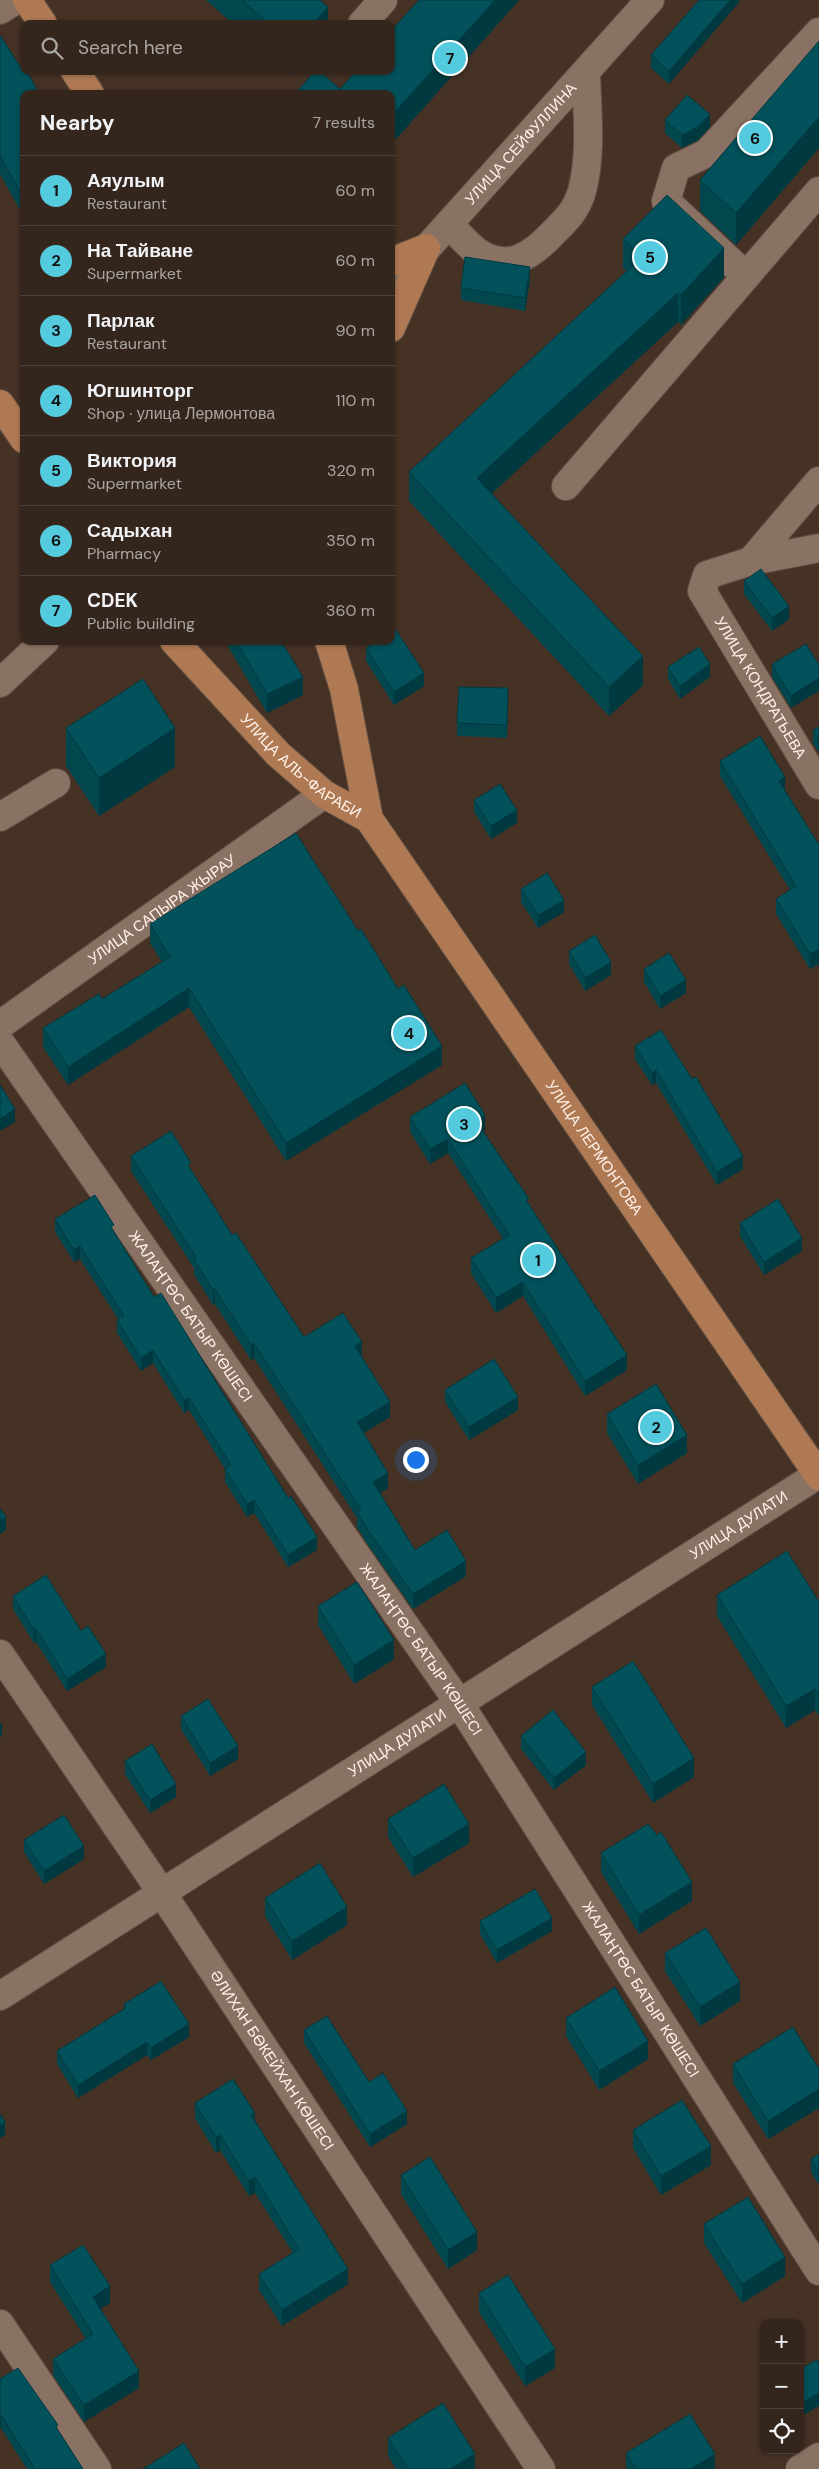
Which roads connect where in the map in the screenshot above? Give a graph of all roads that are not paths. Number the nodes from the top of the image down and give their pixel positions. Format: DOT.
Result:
graph roads {
  1 [pos="16,0"];
  2 [pos="26,0"];
  3 [pos="650,0"];
  4 [pos="0,10"];
  5 [pos="39,20"];
  6 [pos="819,32"];
  7 [pos="586,73"];
  8 [pos="78,75"];
  9 [pos="87,90"];
  10 [pos="819,191"];
  11 [pos="448,224"];
  12 [pos="426,248"];
  13 [pos="395,260"];
  14 [pos="746,276"];
  15 [pos="395,283"];
  16 [pos="395,319"];
  17 [pos="0,404"];
  18 [pos="20,433"];
  19 [pos="819,481"];
  20 [pos="566,486"];
  21 [pos="819,548"];
  22 [pos="751,561"];
  23 [pos="41,645"];
  24 [pos="178,645"];
  25 [pos="330,645"];
  26 [pos="342,645"];
  27 [pos="0,683"];
  28 [pos="344,689"];
  29 [pos="56,783"];
  30 [pos="819,785"];
  31 [pos="324,794"];
  32 [pos="0,817"];
  33 [pos="369,819"];
  34 [pos="0,1025"];
  35 [pos="0,1042"];
  36 [pos="819,1475"];
  37 [pos="0,1654"];
  38 [pos="459,1703"];
  39 [pos="162,1892"];
  40 [pos="0,1996"];
  41 [pos="819,2270"];
  42 [pos="0,2324"];
  43 [pos="819,2457"];
  44 [pos="97,2469"];
  45 [pos="541,2469"];
  46 [pos="800,2469"];
  1 -- 4 [label="street"];
  2 -- 5 [label="main road"];
  3 -- 7 [label="street, УЛИЦА СЕЙФУЛЛИНА"];
  6 -- 14 [label="street"];
  7 -- 11 [label="street, УЛИЦА СЕЙФУЛЛИНА"];
  7 -- 11 [label="street"];
  8 -- 9 [label="main road"];
  10 -- 14 [label="street"];
  11 -- 12 [label="street, УЛИЦА СЕЙФУЛЛИНА"];
  12 -- 13 [label="main road"];
  12 -- 15 [label="street, УЛИЦА СЕЙФУЛЛИНА"];
  12 -- 16 [label="main road"];
  14 -- 20 [label="street"];
  17 -- 18 [label="main road"];
  19 -- 22 [label="street"];
  21 -- 22 [label="street"];
  22 -- 30 [label="street, УЛИЦА КОНДРАТЬЕВА"];
  23 -- 27 [label="street"];
  24 -- 31 [label="main road, УЛИЦА АЛЬ-ФАРАБИ"];
  25 -- 28 [label="main road, УЛИЦА АЛЬ-ФАРАБИ"];
  26 -- 28 [label="main road"];
  28 -- 33 [label="main road, УЛИЦА АЛЬ-ФАРАБИ"];
  29 -- 32 [label="street"];
  31 -- 33 [label="main road, УЛИЦА АЛЬ-ФАРАБИ"];
  31 -- 34 [label="street, УЛИЦА САПЫРА ЖЫРАУ"];
  33 -- 36 [label="main road, УЛИЦА ЛЕРМОНТОВА"];
  35 -- 38 [label="street, ЖАЛАҢТӨС БАТЫР КӨШЕСІ"];
  36 -- 38 [label="street, УЛИЦА ДУЛАТИ"];
  37 -- 39 [label="street, ӘЛИХАН БӨКЕЙХАН КӨШЕСІ"];
  38 -- 39 [label="street, УЛИЦА ДУЛАТИ"];
  38 -- 41 [label="street, ЖАЛАҢТӨС БАТЫР КӨШЕСІ"];
  39 -- 40 [label="street, УЛИЦА ДУЛАТИ"];
  39 -- 45 [label="street, ӘЛИХАН БӨКЕЙХАН КӨШЕСІ"];
  42 -- 44 [label="street"];
  43 -- 46 [label="street"];
}
